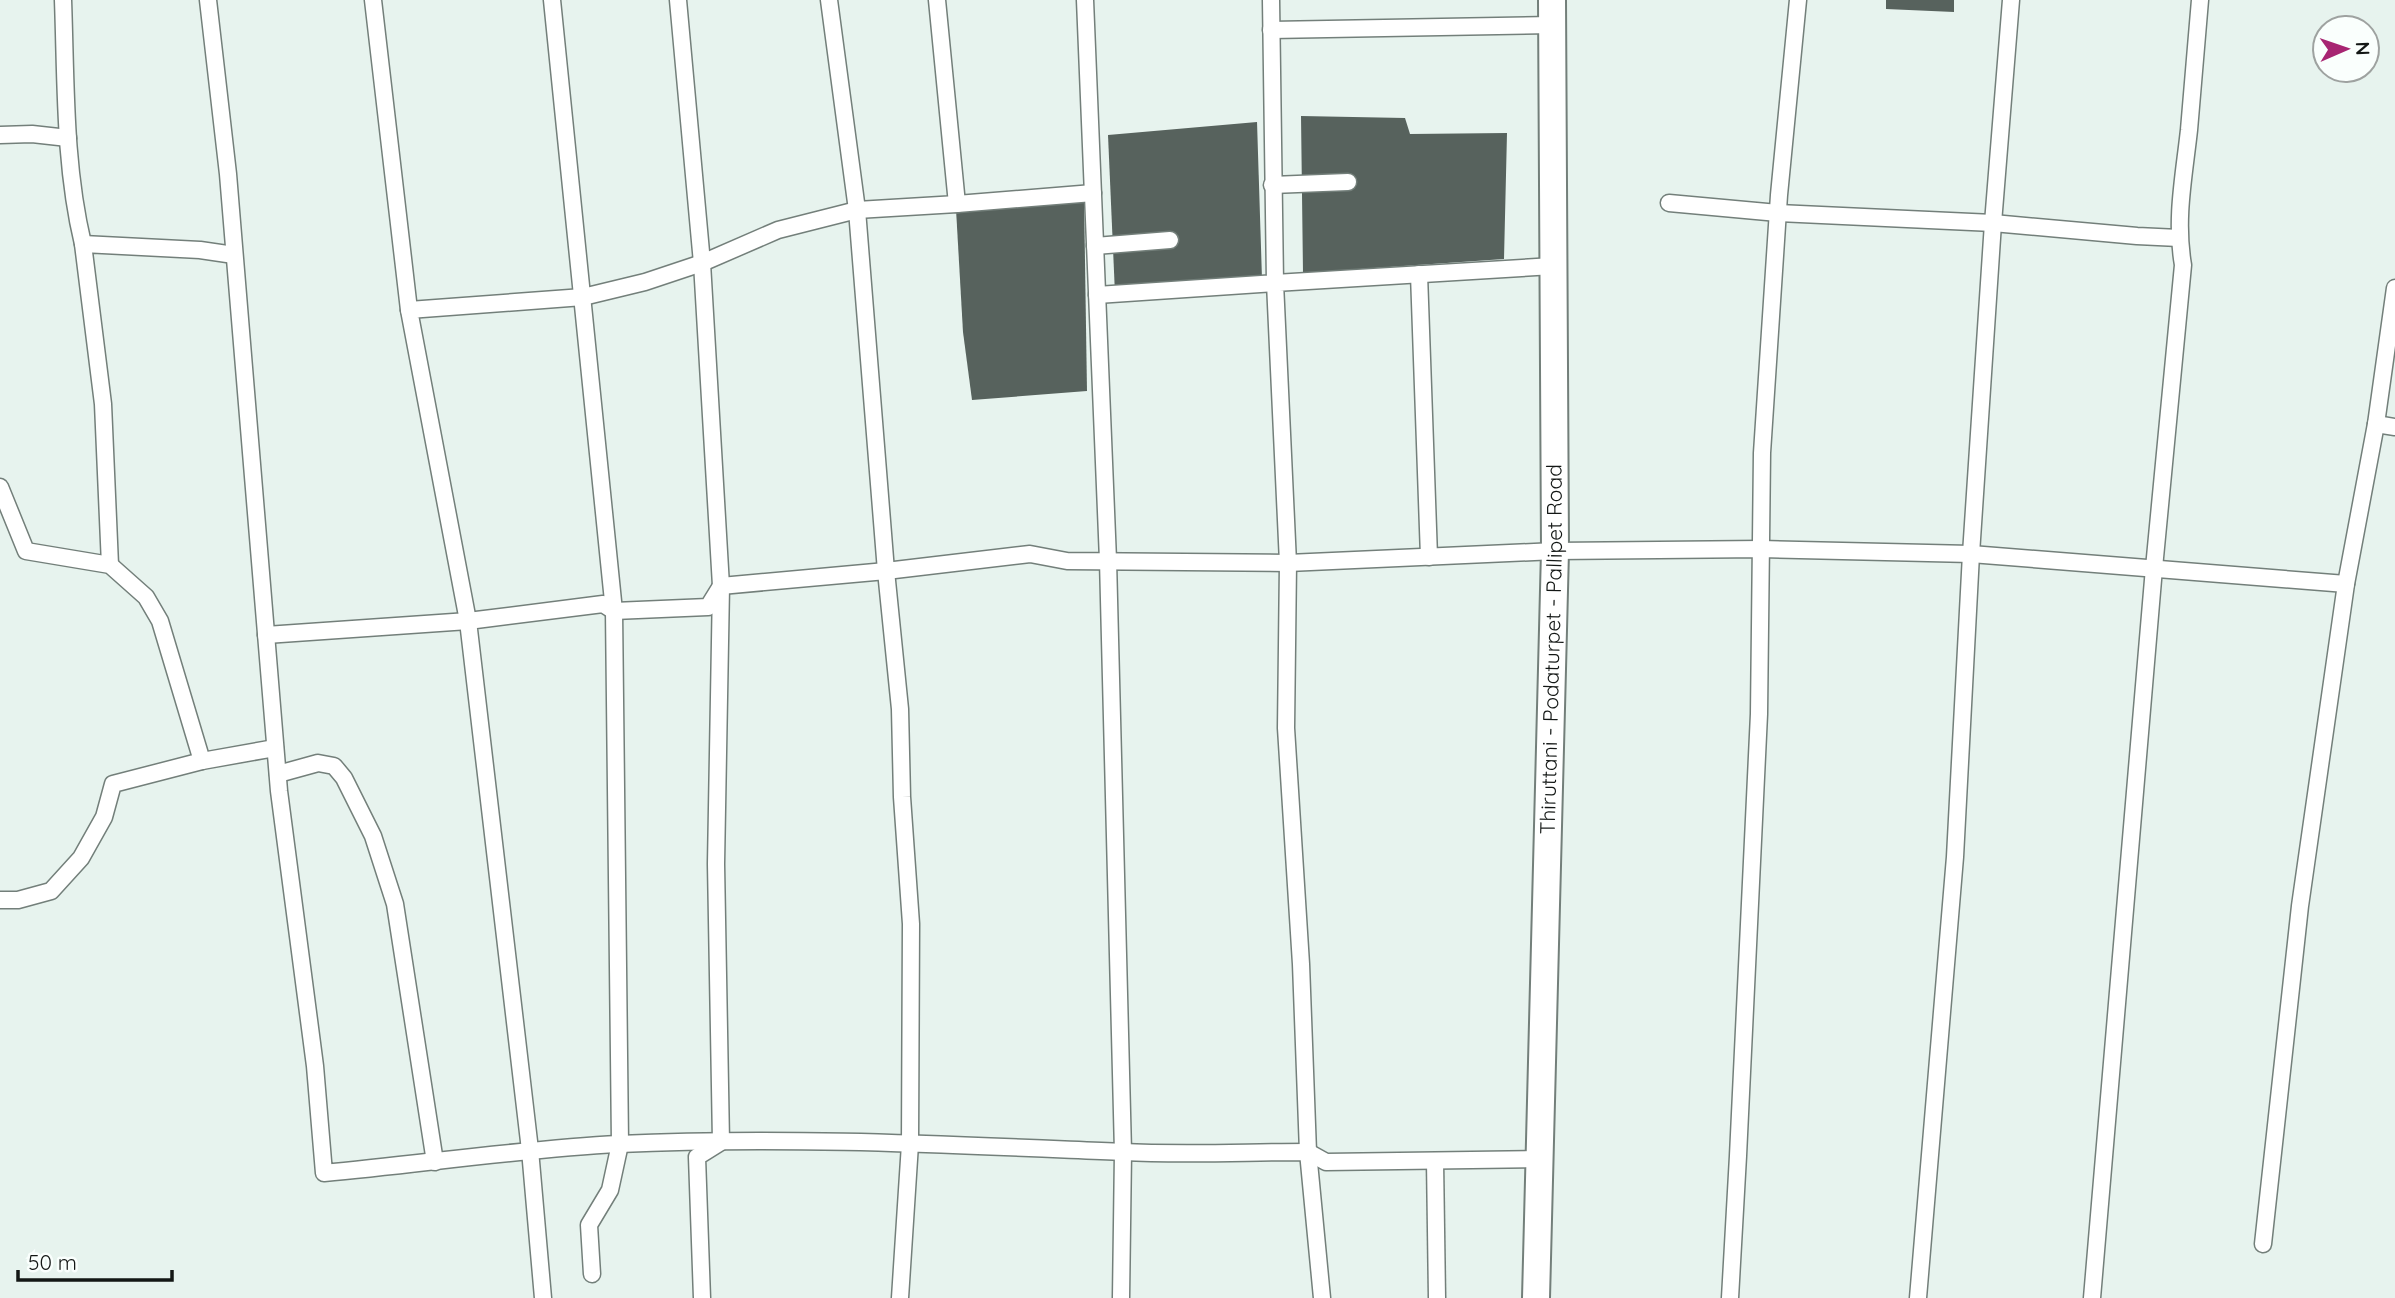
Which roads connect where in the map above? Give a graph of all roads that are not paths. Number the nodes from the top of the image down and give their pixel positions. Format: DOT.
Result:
graph roads {
  1 [pos="63,0"];
  2 [pos="208,0"];
  3 [pos="373,0"];
  4 [pos="552,0"];
  5 [pos="678,0"];
  6 [pos="829,0"];
  7 [pos="937,0"];
  8 [pos="1085,0"];
  9 [pos="1271,0"];
  10 [pos="1798,0"];
  11 [pos="2011,0"];
  12 [pos="2200,0"];
  13 [pos="1552,12"];
  14 [pos="1271,30"];
  15 [pos="0,135"];
  16 [pos="68,138"];
  17 [pos="1348,182"];
  18 [pos="1272,185"];
  19 [pos="1093,192"];
  20 [pos="1669,203"];
  21 [pos="957,204"];
  22 [pos="857,210"];
  23 [pos="1778,213"];
  24 [pos="1993,223"];
  25 [pos="2179,238"];
  26 [pos="1170,240"];
  27 [pos="83,244"];
  28 [pos="1095,246"];
  29 [pos="234,255"];
  30 [pos="702,263"];
  31 [pos="1553,266"];
  32 [pos="1419,274"];
  33 [pos="1275,283"];
  34 [pos="2395,288"];
  35 [pos="1097,296"];
  36 [pos="583,297"];
  37 [pos="409,310"];
  38 [pos="2376,424"];
  39 [pos="2395,427"];
  40 [pos="0,487"];
  41 [pos="0,531"];
  42 [pos="19,531"];
  43 [pos="1762,550"];
  44 [pos="1555,551"];
  45 [pos="1971,554"];
  46 [pos="1429,557"];
  47 [pos="1108,560"];
  48 [pos="1288,563"];
  49 [pos="110,565"];
  50 [pos="2154,568"];
  51 [pos="886,571"];
  52 [pos="2346,584"];
  53 [pos="721,586"];
  54 [pos="614,611"];
  55 [pos="468,621"];
  56 [pos="266,635"];
  57 [pos="275,748"];
  58 [pos="202,761"];
  59 [pos="278,774"];
  60 [pos="0,900"];
  61 [pos="721,1142"];
  62 [pos="620,1144"];
  63 [pos="910,1144"];
  64 [pos="530,1150"];
  65 [pos="1308,1152"];
  66 [pos="1123,1153"];
  67 [pos="1538,1159"];
  68 [pos="1435,1161"];
  69 [pos="435,1163"];
  70 [pos="2263,1244"];
  71 [pos="592,1275"];
  72 [pos="543,1298"];
  73 [pos="702,1298"];
  74 [pos="900,1298"];
  75 [pos="1121,1298"];
  76 [pos="1322,1298"];
  77 [pos="1437,1298"];
  78 [pos="1536,1298"];
  79 [pos="1730,1298"];
  80 [pos="1918,1298"];
  81 [pos="2092,1298"];
  1 -- 16 [label="street"];
  2 -- 29 [label="street"];
  3 -- 37 [label="street"];
  4 -- 36 [label="street"];
  5 -- 30 [label="street"];
  6 -- 22 [label="street"];
  7 -- 21 [label="street"];
  8 -- 19 [label="street"];
  9 -- 14 [label="street"];
  10 -- 23 [label="street"];
  11 -- 24 [label="street"];
  12 -- 25 [label="street"];
  13 -- 14 [label="street"];
  13 -- 31 [label="main road, Thiruttani - Podaturpet - Pallipet Road"];
  14 -- 18 [label="street"];
  15 -- 16 [label="street"];
  16 -- 27 [label="street"];
  17 -- 18 [label="street"];
  18 -- 33 [label="street"];
  19 -- 21 [label="street"];
  19 -- 28 [label="street"];
  20 -- 23 [label="street"];
  21 -- 22 [label="street"];
  22 -- 30 [label="street"];
  22 -- 51 [label="street"];
  23 -- 24 [label="street"];
  23 -- 43 [label="street"];
  24 -- 25 [label="street"];
  24 -- 45 [label="street"];
  25 -- 50 [label="street"];
  26 -- 28 [label="street"];
  27 -- 29 [label="street"];
  27 -- 49 [label="street"];
  28 -- 35 [label="street"];
  29 -- 56 [label="street"];
  30 -- 36 [label="street"];
  30 -- 53 [label="street"];
  31 -- 32 [label="street"];
  31 -- 44 [label="main road, Thiruttani - Podaturpet - Pallipet Road"];
  32 -- 33 [label="street"];
  32 -- 46 [label="street"];
  33 -- 35 [label="street"];
  33 -- 48 [label="street"];
  34 -- 38 [label="street"];
  35 -- 47 [label="street"];
  36 -- 37 [label="street"];
  36 -- 54 [label="street"];
  37 -- 55 [label="street"];
  38 -- 39 [label="street"];
  38 -- 52 [label="street"];
  40 -- 42 [label="street"];
  41 -- 42 [label="street"];
  42 -- 49 [label="street"];
  43 -- 44 [label="street"];
  43 -- 45 [label="street"];
  43 -- 79 [label="street"];
  44 -- 46 [label="street"];
  44 -- 67 [label="main road, Thiruttani - Podaturpet - Pallipet Road"];
  45 -- 50 [label="street"];
  45 -- 80 [label="street"];
  46 -- 48 [label="street"];
  47 -- 48 [label="street"];
  47 -- 51 [label="street"];
  47 -- 66 [label="street"];
  48 -- 65 [label="street"];
  49 -- 58 [label="street"];
  50 -- 52 [label="street"];
  50 -- 81 [label="street"];
  51 -- 53 [label="street"];
  51 -- 63 [label="street"];
  52 -- 70 [label="street"];
  53 -- 54 [label="street"];
  53 -- 61 [label="street"];
  54 -- 55 [label="street"];
  54 -- 62 [label="street"];
  55 -- 56 [label="street"];
  55 -- 64 [label="street"];
  56 -- 57 [label="street"];
  57 -- 58 [label="street"];
  57 -- 59 [label="street"];
  58 -- 60 [label="street"];
  59 -- 69 [label="street"];
  59 -- 69 [label="street"];
  61 -- 62 [label="street"];
  61 -- 63 [label="street"];
  61 -- 73 [label="street"];
  62 -- 64 [label="street"];
  62 -- 71 [label="street"];
  63 -- 66 [label="street"];
  63 -- 74 [label="street"];
  64 -- 69 [label="street"];
  64 -- 72 [label="street"];
  65 -- 66 [label="street"];
  65 -- 68 [label="street"];
  65 -- 76 [label="street"];
  66 -- 75 [label="street"];
  67 -- 68 [label="street"];
  67 -- 78 [label="main road, Thiruttani - Podaturpet - Pallipet Road"];
  68 -- 77 [label="street"];
}
